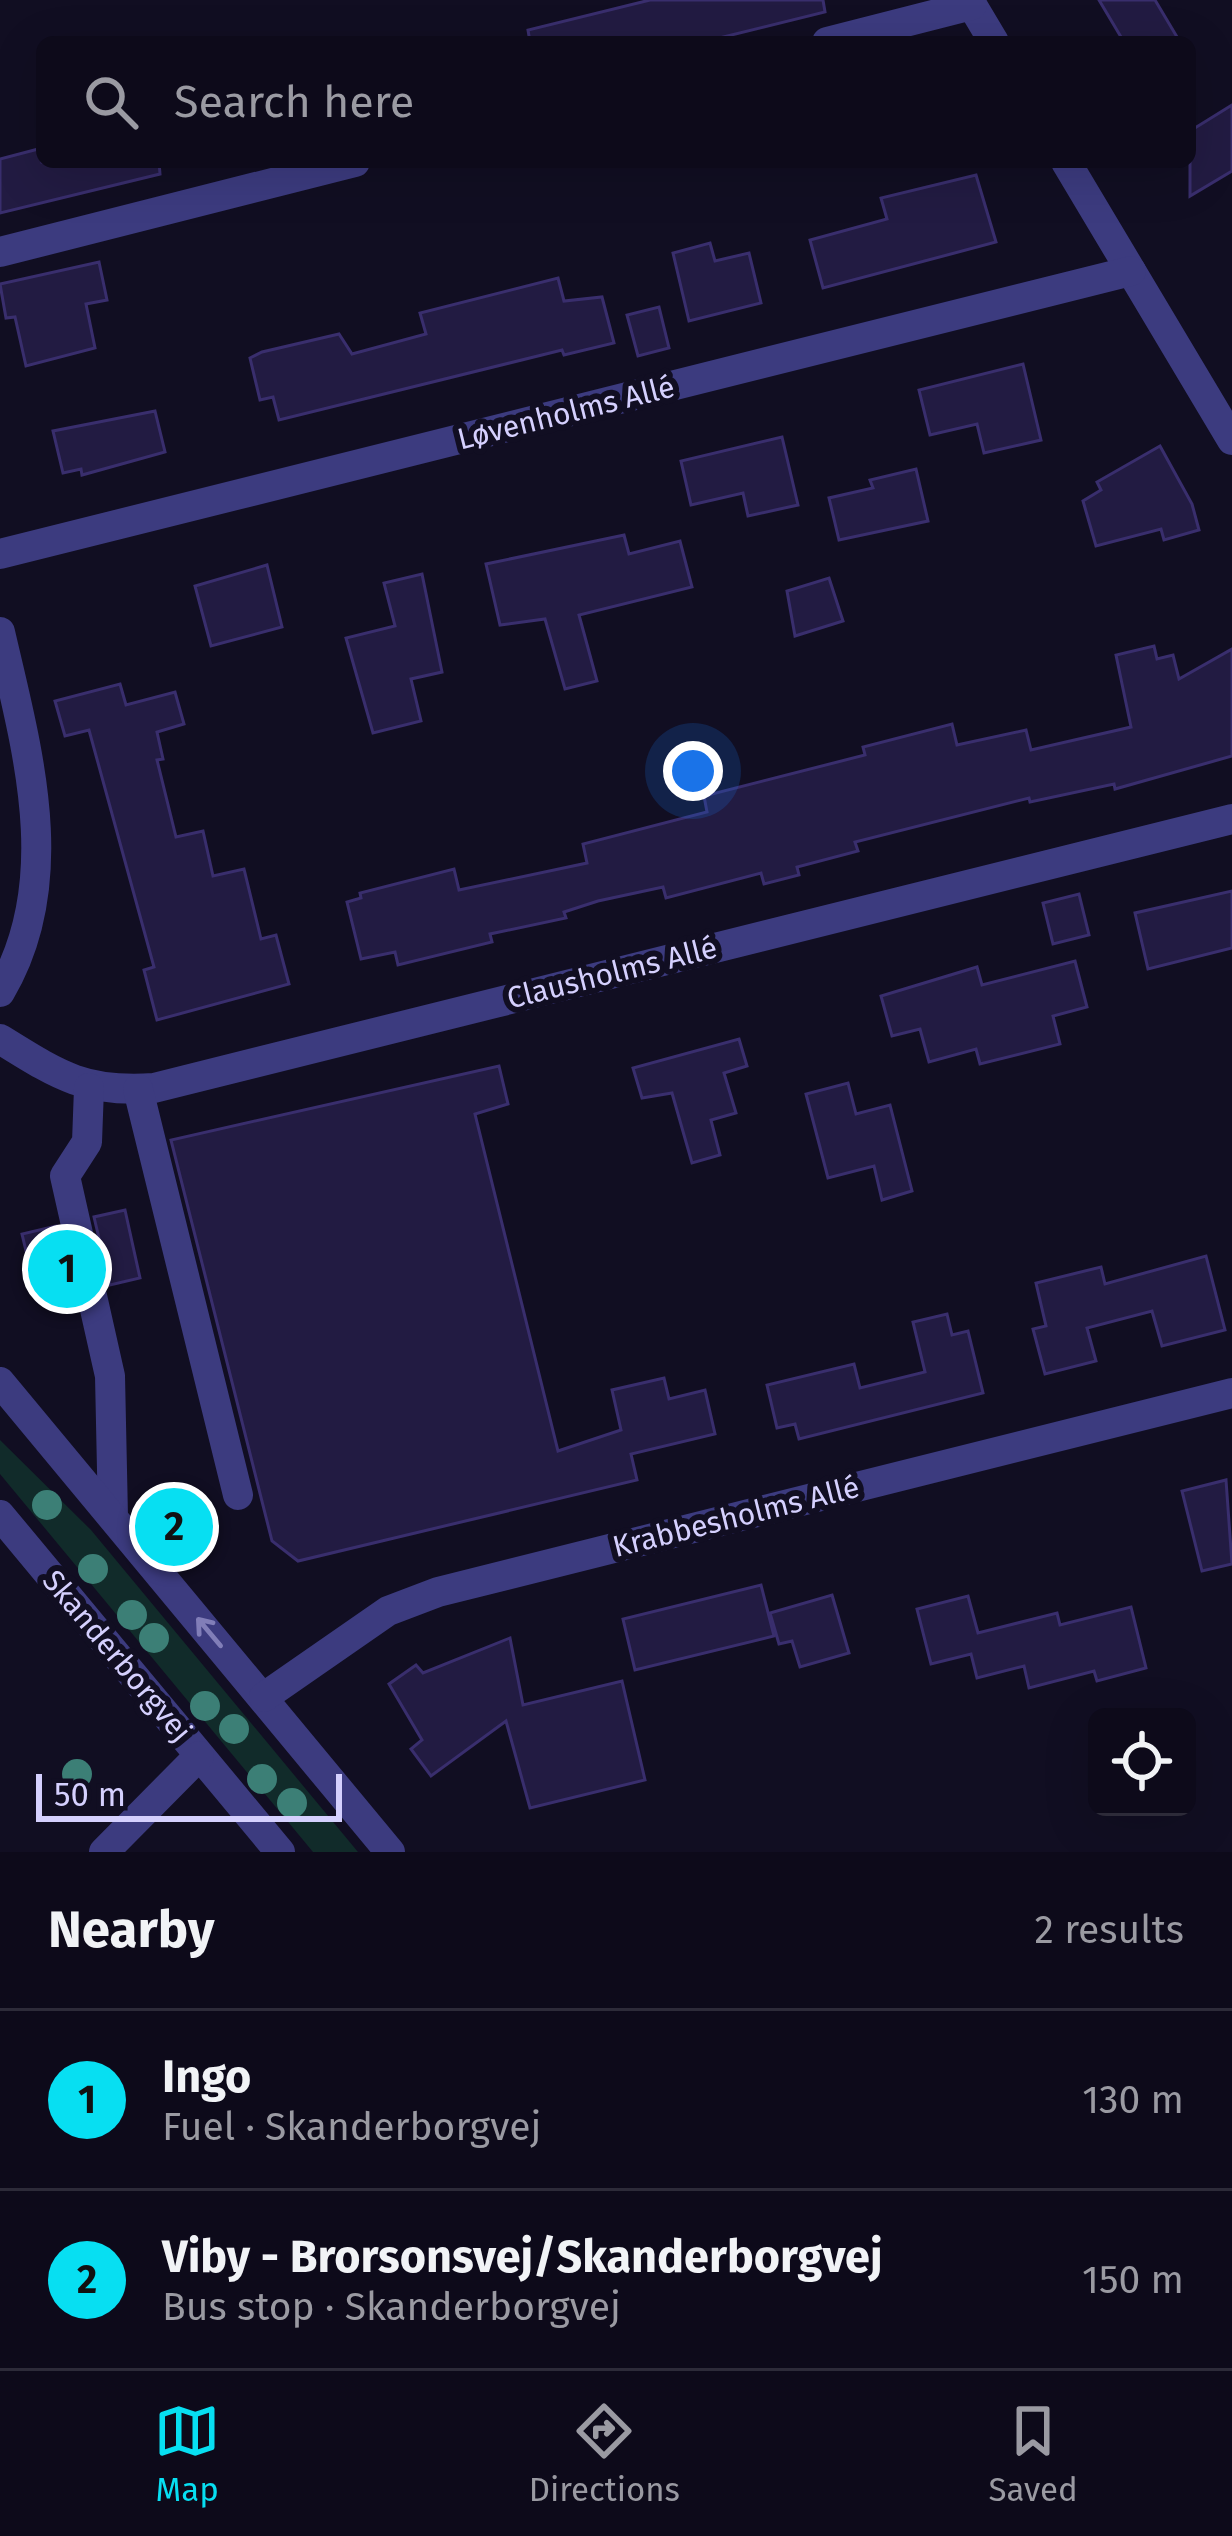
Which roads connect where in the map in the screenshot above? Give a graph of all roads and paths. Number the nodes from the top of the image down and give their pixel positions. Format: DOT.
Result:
graph roads {
  1 [pos="970,3"];
  2 [pos="849,36"];
  3 [pos="990,36"];
  4 [pos="332,168"];
  5 [pos="1070,168"];
  6 [pos="0,252"];
  7 [pos="1131,271"];
  8 [pos="1232,440"];
  9 [pos="0,554"];
  10 [pos="0,632"];
  11 [pos="1232,819"];
  12 [pos="0,992"];
  13 [pos="0,1039"];
  14 [pos="89,1088"];
  15 [pos="138,1089"];
  16 [pos="0,1382"];
  17 [pos="1232,1393"];
  18 [pos="238,1496"];
  19 [pos="0,1515"];
  20 [pos="113,1517"];
  21 [pos="264,1697"];
  22 [pos="200,1756"];
  23 [pos="104,1852"];
  24 [pos="280,1852"];
  25 [pos="390,1852"];
  1 -- 2 [label="street"];
  1 -- 3 [label="street"];
  4 -- 6 [label="street"];
  5 -- 7 [label="street"];
  7 -- 8 [label="street"];
  7 -- 9 [label="street, Løvenholms Allé"];
  10 -- 12 [label="street"];
  11 -- 15 [label="street, Clausholms Allé"];
  13 -- 14 [label="street, Clausholms Allé"];
  14 -- 15 [label="street, Clausholms Allé"];
  14 -- 20 [label="street"];
  15 -- 18 [label="street"];
  16 -- 20 [label="street"];
  17 -- 21 [label="street, Krabbesholms Allé"];
  19 -- 22 [label="street, Skanderborgvej"];
  21 -- 20 [label="street, one-way"];
  21 -- 25 [label="street"];
  22 -- 23 [label="street"];
  22 -- 24 [label="street, Skanderborgvej"];
}
